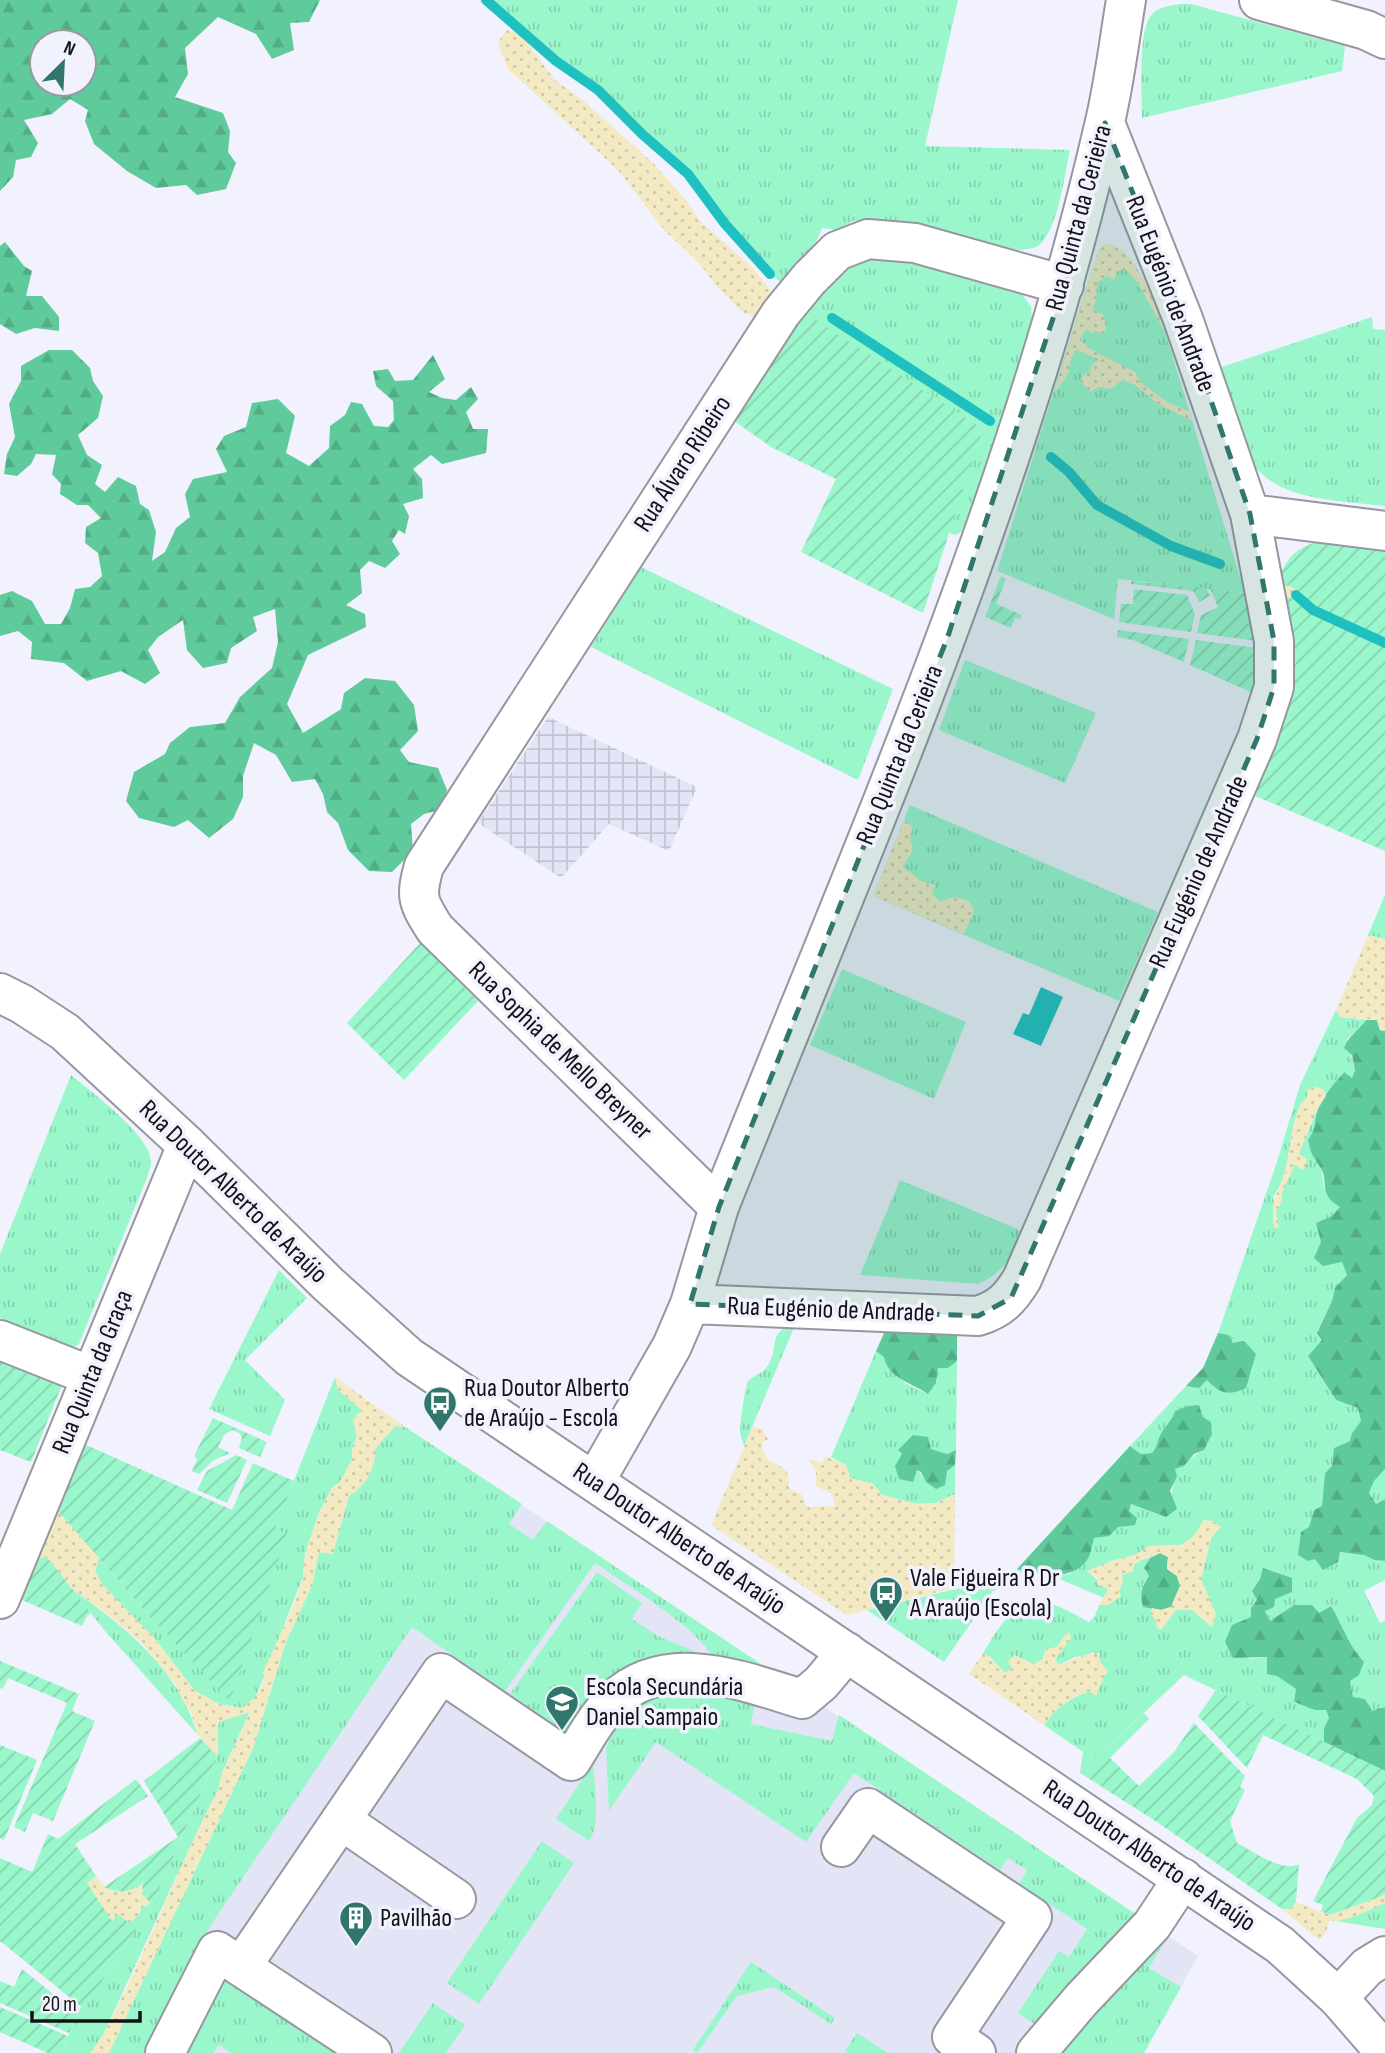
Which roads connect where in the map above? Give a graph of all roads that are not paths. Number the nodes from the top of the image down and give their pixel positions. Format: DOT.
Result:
graph roads {
  1 [pos="1126,0"];
  2 [pos="1259,0"];
  3 [pos="1385,38"];
  4 [pos="1105,123"];
  5 [pos="1064,285"];
  6 [pos="1250,514"];
  7 [pos="1385,531"];
  8 [pos="418,886"];
  9 [pos="0,993"];
  10 [pos="187,1145"];
  11 [pos="719,1207"];
  12 [pos="690,1304"];
  13 [pos="0,1340"];
  14 [pos="91,1376"];
  15 [pos="595,1481"];
  16 [pos="0,1599"];
  17 [pos="847,1652"];
  18 [pos="341,1820"];
  19 [pos="841,1847"];
  20 [pos="1183,1878"];
  21 [pos="456,1899"];
  22 [pos="1385,1956"];
  23 [pos="242,1967"];
  24 [pos="1338,1998"];
  25 [pos="1385,2052"];
  26 [pos="165,2053"];
  27 [pos="372,2053"];
  28 [pos="976,2053"];
  29 [pos="1036,2053"];
  1 -- 4 [label="street, Rua Quinta da Cerieira"];
  2 -- 3 [label="street"];
  4 -- 5 [label="street, Rua Quinta da Cerieira"];
  4 -- 6 [label="street, Rua Eugénio de Andrade"];
  5 -- 8 [label="street, Rua Álvaro Ribeiro"];
  5 -- 11 [label="street, Rua Quinta da Cerieira"];
  6 -- 7 [label="street"];
  6 -- 12 [label="street, Rua Eugénio de Andrade"];
  8 -- 11 [label="street, Rua Sophia de Mello Breyner"];
  9 -- 10 [label="street, Rua Doutor Alberto de Araújo"];
  10 -- 14 [label="street, Rua Quinta da Graça"];
  10 -- 15 [label="street, Rua Doutor Alberto de Araújo"];
  11 -- 12 [label="street, Rua Quinta da Cerieira"];
  12 -- 15 [label="street, Rua Quinta da Cerieira"];
  13 -- 14 [label="street"];
  14 -- 16 [label="street, Rua Quinta da Graça"];
  15 -- 17 [label="street, Rua Doutor Alberto de Araújo"];
  17 -- 18 [label="street"];
  17 -- 20 [label="street, Rua Doutor Alberto de Araújo"];
  18 -- 21 [label="street"];
  18 -- 23 [label="street"];
  19 -- 28 [label="street"];
  20 -- 24 [label="street, Rua Doutor Alberto de Araújo"];
  20 -- 29 [label="street"];
  22 -- 24 [label="street"];
  23 -- 26 [label="street"];
  23 -- 27 [label="street"];
  24 -- 25 [label="street, Rua Doutor Alberto de Araújo"];
}
